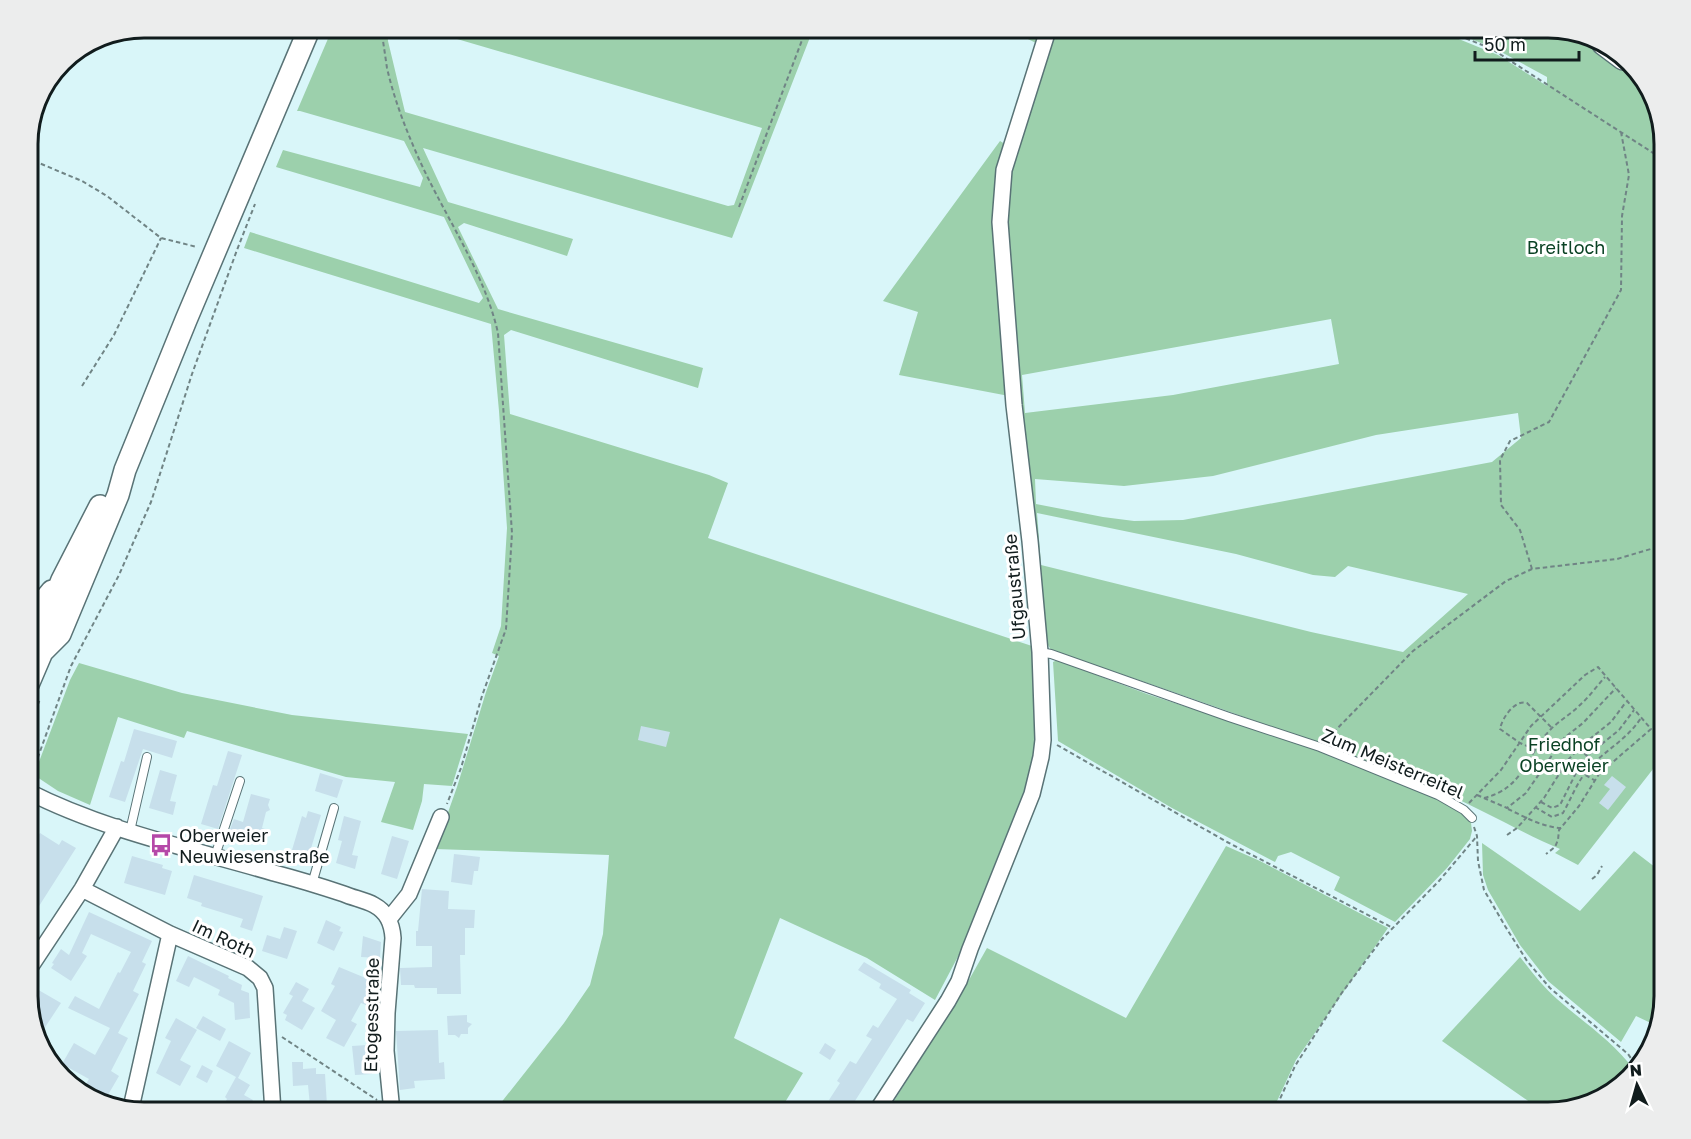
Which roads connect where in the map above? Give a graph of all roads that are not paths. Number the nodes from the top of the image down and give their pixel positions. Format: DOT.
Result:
graph roads {
  1 [pos="305,38"];
  2 [pos="1045,38"];
  3 [pos="124,470"];
  4 [pos="62,580"];
  5 [pos="38,608"];
  6 [pos="38,640"];
  7 [pos="38,648"];
  8 [pos="1040,652"];
  9 [pos="147,757"];
  10 [pos="240,781"];
  11 [pos="38,796"];
  12 [pos="334,808"];
  13 [pos="441,817"];
  14 [pos="1472,818"];
  15 [pos="124,829"];
  16 [pos="215,856"];
  17 [pos="312,884"];
  18 [pos="82,889"];
  19 [pos="389,919"];
  20 [pos="170,934"];
  21 [pos="38,955"];
  22 [pos="133,1101"];
  23 [pos="272,1102"];
  24 [pos="391,1102"];
  25 [pos="882,1102"];
  1 -- 3 [label="main road"];
  2 -- 8 [label="street, Ufgaustraße"];
  3 -- 4 [label="main road"];
  3 -- 7 [label="main road"];
  4 -- 5 [label="main road"];
  4 -- 6 [label="main road"];
  8 -- 14 [label="lane, Zum Meisterreitel"];
  8 -- 25 [label="street, Ufgaustraße"];
  9 -- 15 [label="lane"];
  10 -- 16 [label="lane"];
  11 -- 15 [label="street"];
  12 -- 17 [label="lane"];
  13 -- 19 [label="street"];
  15 -- 16 [label="street"];
  15 -- 18 [label="street"];
  16 -- 17 [label="street"];
  17 -- 19 [label="street"];
  18 -- 20 [label="street, Im Roth"];
  18 -- 21 [label="street"];
  19 -- 24 [label="street, Etogesstraße"];
  20 -- 22 [label="street"];
  20 -- 23 [label="street, Im Roth"];
}
